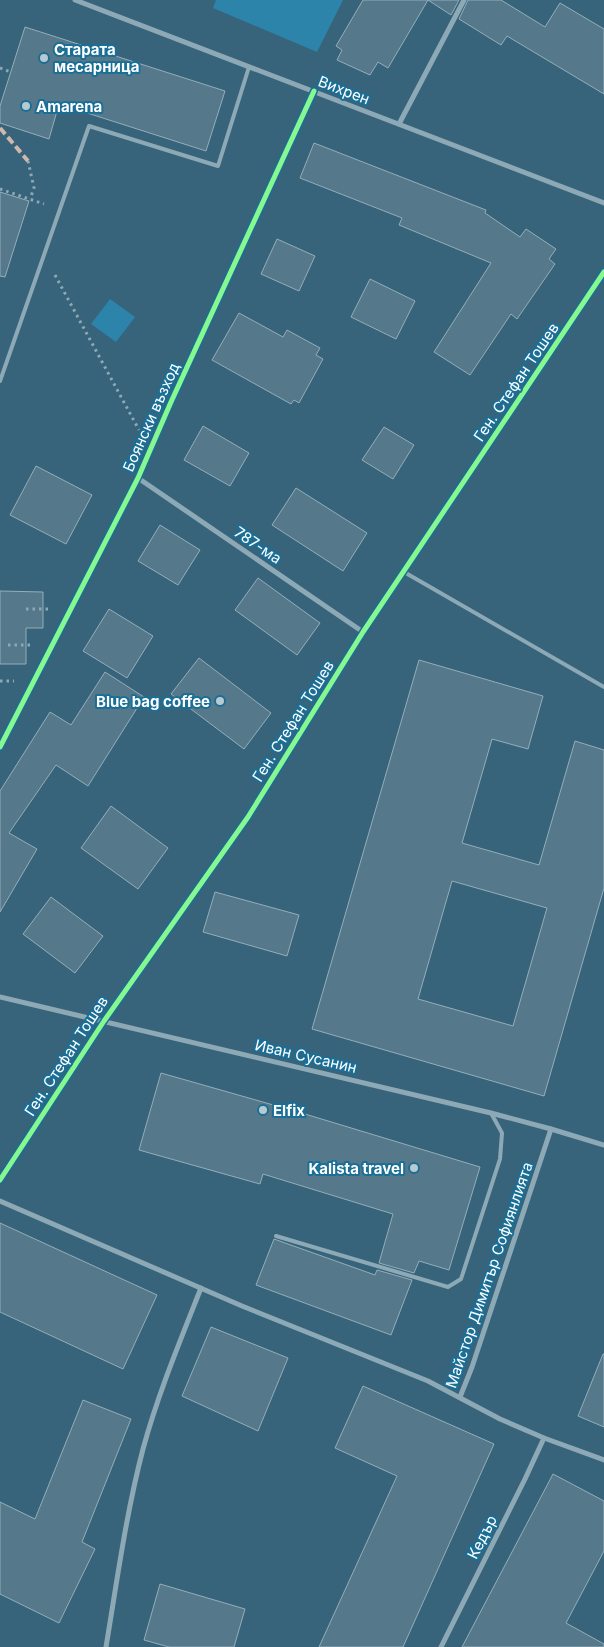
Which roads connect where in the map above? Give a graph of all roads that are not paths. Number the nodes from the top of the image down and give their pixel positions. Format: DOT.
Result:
graph roads {
  1 [pos="76,0"];
  2 [pos="464,0"];
  3 [pos="249,67"];
  4 [pos="314,92"];
  5 [pos="399,124"];
  6 [pos="604,203"];
  7 [pos="604,272"];
  8 [pos="0,381"];
  9 [pos="138,478"];
  10 [pos="404,572"];
  11 [pos="364,632"];
  12 [pos="604,687"];
  13 [pos="0,747"];
  14 [pos="0,996"];
  15 [pos="104,1021"];
  16 [pos="492,1113"];
  17 [pos="551,1129"];
  18 [pos="604,1145"];
  19 [pos="0,1180"];
  20 [pos="0,1201"];
  21 [pos="276,1236"];
  22 [pos="201,1288"];
  23 [pos="460,1397"];
  24 [pos="544,1438"];
  25 [pos="604,1460"];
  26 [pos="106,1647"];
  27 [pos="441,1647"];
  1 -- 3 [label="street, Вихрен"];
  2 -- 5 [label="street"];
  3 -- 4 [label="street, Вихрен"];
  3 -- 8 [label="lane"];
  4 -- 5 [label="street, Вихрен"];
  4 -- 9 [label="street, Боянски възход"];
  5 -- 6 [label="street, Вихрен"];
  7 -- 10 [label="street, Ген. Стефан Тошев"];
  9 -- 11 [label="street, 787-ма"];
  9 -- 13 [label="street, Боянски възход"];
  10 -- 11 [label="street, Ген. Стефан Тошев"];
  10 -- 12 [label="lane"];
  11 -- 15 [label="street, Ген. Стефан Тошев"];
  14 -- 15 [label="street, Иван Сусанин"];
  15 -- 16 [label="street, Иван Сусанин"];
  15 -- 19 [label="street, Ген. Стефан Тошев"];
  16 -- 17 [label="street, Иван Сусанин"];
  16 -- 21 [label="lane"];
  17 -- 18 [label="street, Иван Сусанин"];
  17 -- 23 [label="street, Майстор Димитър Софиянлията"];
  20 -- 22 [label="street"];
  22 -- 23 [label="street"];
  22 -- 26 [label="street"];
  23 -- 24 [label="street, Майстор Димитър Софиянлията"];
  24 -- 25 [label="street, Майстор Димитър Софиянлията"];
  24 -- 27 [label="street, Кедър"];
}
